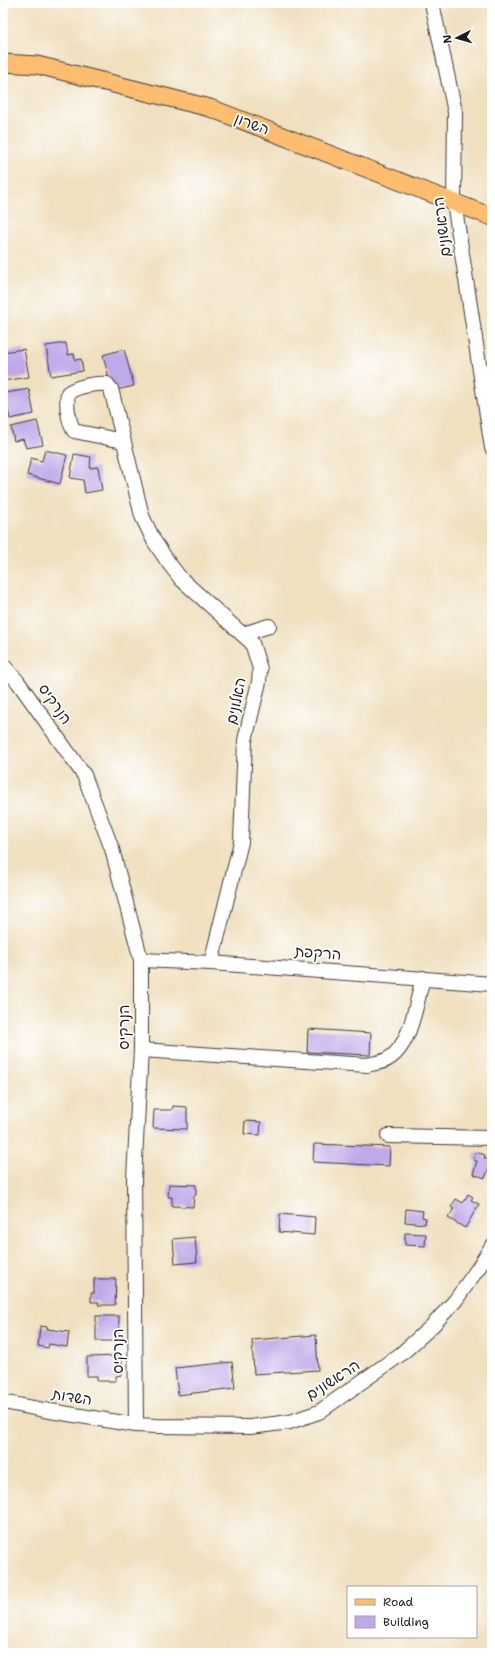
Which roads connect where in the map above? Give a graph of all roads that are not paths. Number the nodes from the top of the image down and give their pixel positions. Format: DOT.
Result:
graph roads {
  1 [pos="432,3"];
  2 [pos="3,63"];
  3 [pos="454,202"];
  4 [pos="492,217"];
  5 [pos="124,441"];
  6 [pos="492,448"];
  7 [pos="269,626"];
  8 [pos="243,634"];
  9 [pos="3,665"];
  10 [pos="141,960"];
  11 [pos="211,963"];
  12 [pos="423,978"];
  13 [pos="492,984"];
  14 [pos="141,1050"];
  15 [pos="388,1136"];
  16 [pos="492,1138"];
  17 [pos="492,1246"];
  18 [pos="3,1402"];
  19 [pos="136,1424"];
  1 -- 3 [label="street, הראשונים"];
  2 -- 3 [label="main road, השרון"];
  3 -- 4 [label="main road, השרון"];
  3 -- 6 [label="street, הראשונים"];
  5 -- 5 [label="street, האלונים"];
  5 -- 8 [label="street, האלונים"];
  7 -- 8 [label="street"];
  8 -- 11 [label="street, האלונים"];
  9 -- 10 [label="street, הנרקיס"];
  10 -- 11 [label="street, הרקפת"];
  10 -- 14 [label="street, הנרקיס"];
  11 -- 12 [label="street, הרקפת"];
  12 -- 13 [label="street, הרקפת"];
  12 -- 14 [label="street"];
  14 -- 19 [label="street, הנרקיס"];
  15 -- 16 [label="street"];
  17 -- 19 [label="street, הראשונים"];
  18 -- 19 [label="street, השדות"];
}
